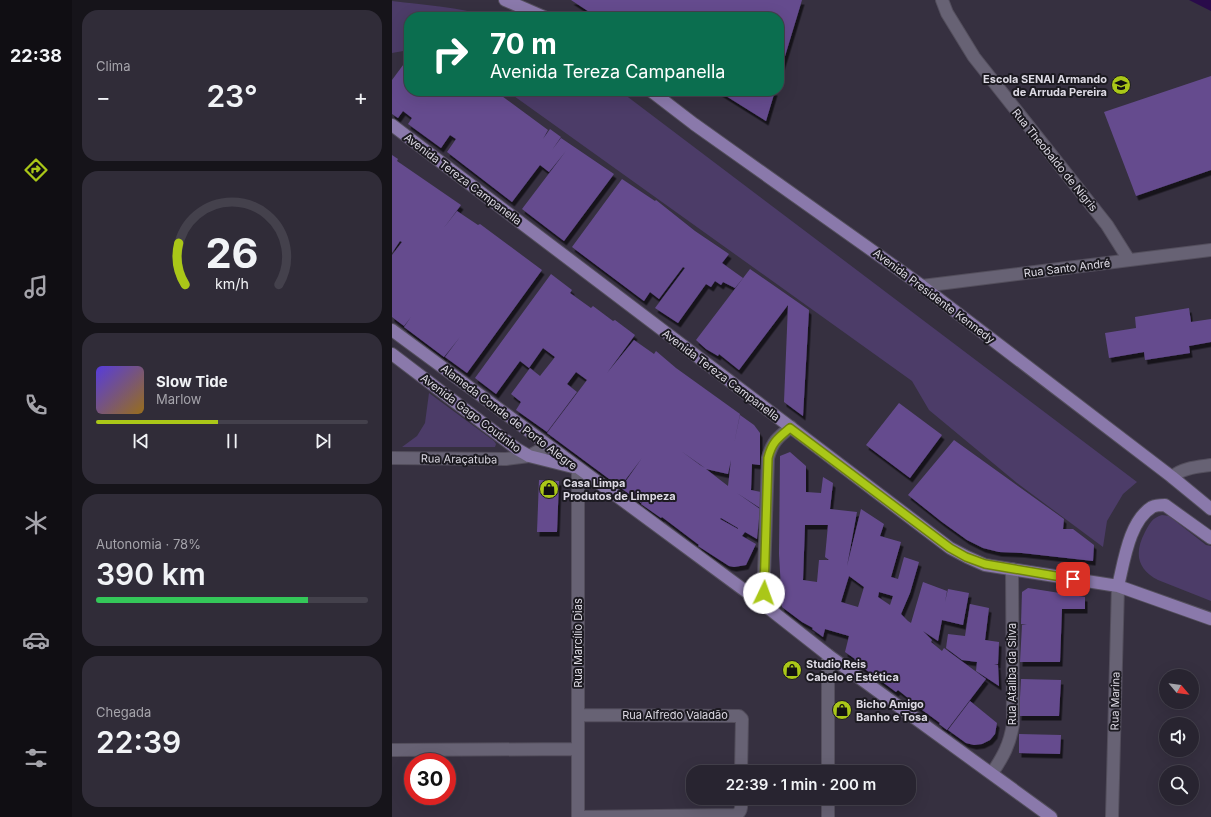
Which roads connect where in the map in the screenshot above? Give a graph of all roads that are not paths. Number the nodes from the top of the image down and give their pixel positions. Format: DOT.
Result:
graph roads {
  1 [pos="505,0"];
  2 [pos="942,0"];
  3 [pos="533,12"];
  4 [pos="658,96"];
  5 [pos="392,125"];
  6 [pos="1211,250"];
  7 [pos="1129,260"];
  8 [pos="922,286"];
  9 [pos="392,330"];
  10 [pos="392,354"];
  11 [pos="790,428"];
  12 [pos="548,446"];
  13 [pos="528,456"];
  14 [pos="392,458"];
  15 [pos="1211,465"];
  16 [pos="578,468"];
  17 [pos="1172,477"];
  18 [pos="1211,509"];
  19 [pos="1211,538"];
  20 [pos="1012,569"];
  21 [pos="1118,586"];
  22 [pos="763,604"];
  23 [pos="1211,619"];
  24 [pos="828,655"];
  25 [pos="578,715"];
  26 [pos="578,749"];
  27 [pos="392,750"];
  28 [pos="741,765"];
  29 [pos="828,765"];
  30 [pos="992,773"];
  31 [pos="741,805"];
  32 [pos="828,805"];
  33 [pos="578,817"];
  34 [pos="828,817"];
  35 [pos="1051,817"];
  36 [pos="1112,817"];
  1 -- 3 [label="main road"];
  2 -- 7 [label="street, Rua Theobaldo de Nigris"];
  4 -- 8 [label="main road, Avenida Presidente Kennedy"];
  5 -- 11 [label="main road, Avenida Tereza Campanella"];
  6 -- 7 [label="street, Rua Santo André"];
  7 -- 8 [label="street, Rua Santo André"];
  8 -- 17 [label="main road, Avenida Presidente Kennedy"];
  9 -- 12 [label="main road, Alameda Conde de Porto Alegre"];
  10 -- 13 [label="main road, Avenida Gago Coutinho"];
  11 -- 20 [label="main road, Avenida Tereza Campanella"];
  11 -- 22 [label="street"];
  12 -- 13 [label="street, Rua Araçatuba"];
  12 -- 16 [label="main road, Alameda Conde de Porto Alegre"];
  13 -- 14 [label="street, Rua Araçatuba"];
  13 -- 16 [label="main road, Avenida Gago Coutinho"];
  15 -- 17 [label="street"];
  16 -- 22 [label="main road, Alameda Conde de Porto Alegre"];
  16 -- 25 [label="street, Rua Marcílio Dias"];
  17 -- 18 [label="main road, Avenida Presidente Kennedy"];
  19 -- 21 [label="main road"];
  20 -- 21 [label="main road, Avenida Tereza Campanella"];
  20 -- 30 [label="street, Rua Ataliba da Silva"];
  21 -- 23 [label="main road"];
  21 -- 36 [label="street, Rua Marina"];
  22 -- 24 [label="main road, Alameda Conde de Porto Alegre"];
  24 -- 29 [label="street"];
  24 -- 30 [label="main road, Alameda Conde de Porto Alegre"];
  25 -- 26 [label="street, Rua Marcílio Dias"];
  25 -- 28 [label="street, Rua Alfredo Valadão"];
  26 -- 27 [label="street"];
  26 -- 33 [label="street, Rua Marcílio Dias"];
  30 -- 35 [label="main road, Alameda Conde de Porto Alegre"];
  31 -- 33 [label="street"];
  32 -- 34 [label="street"];
}
